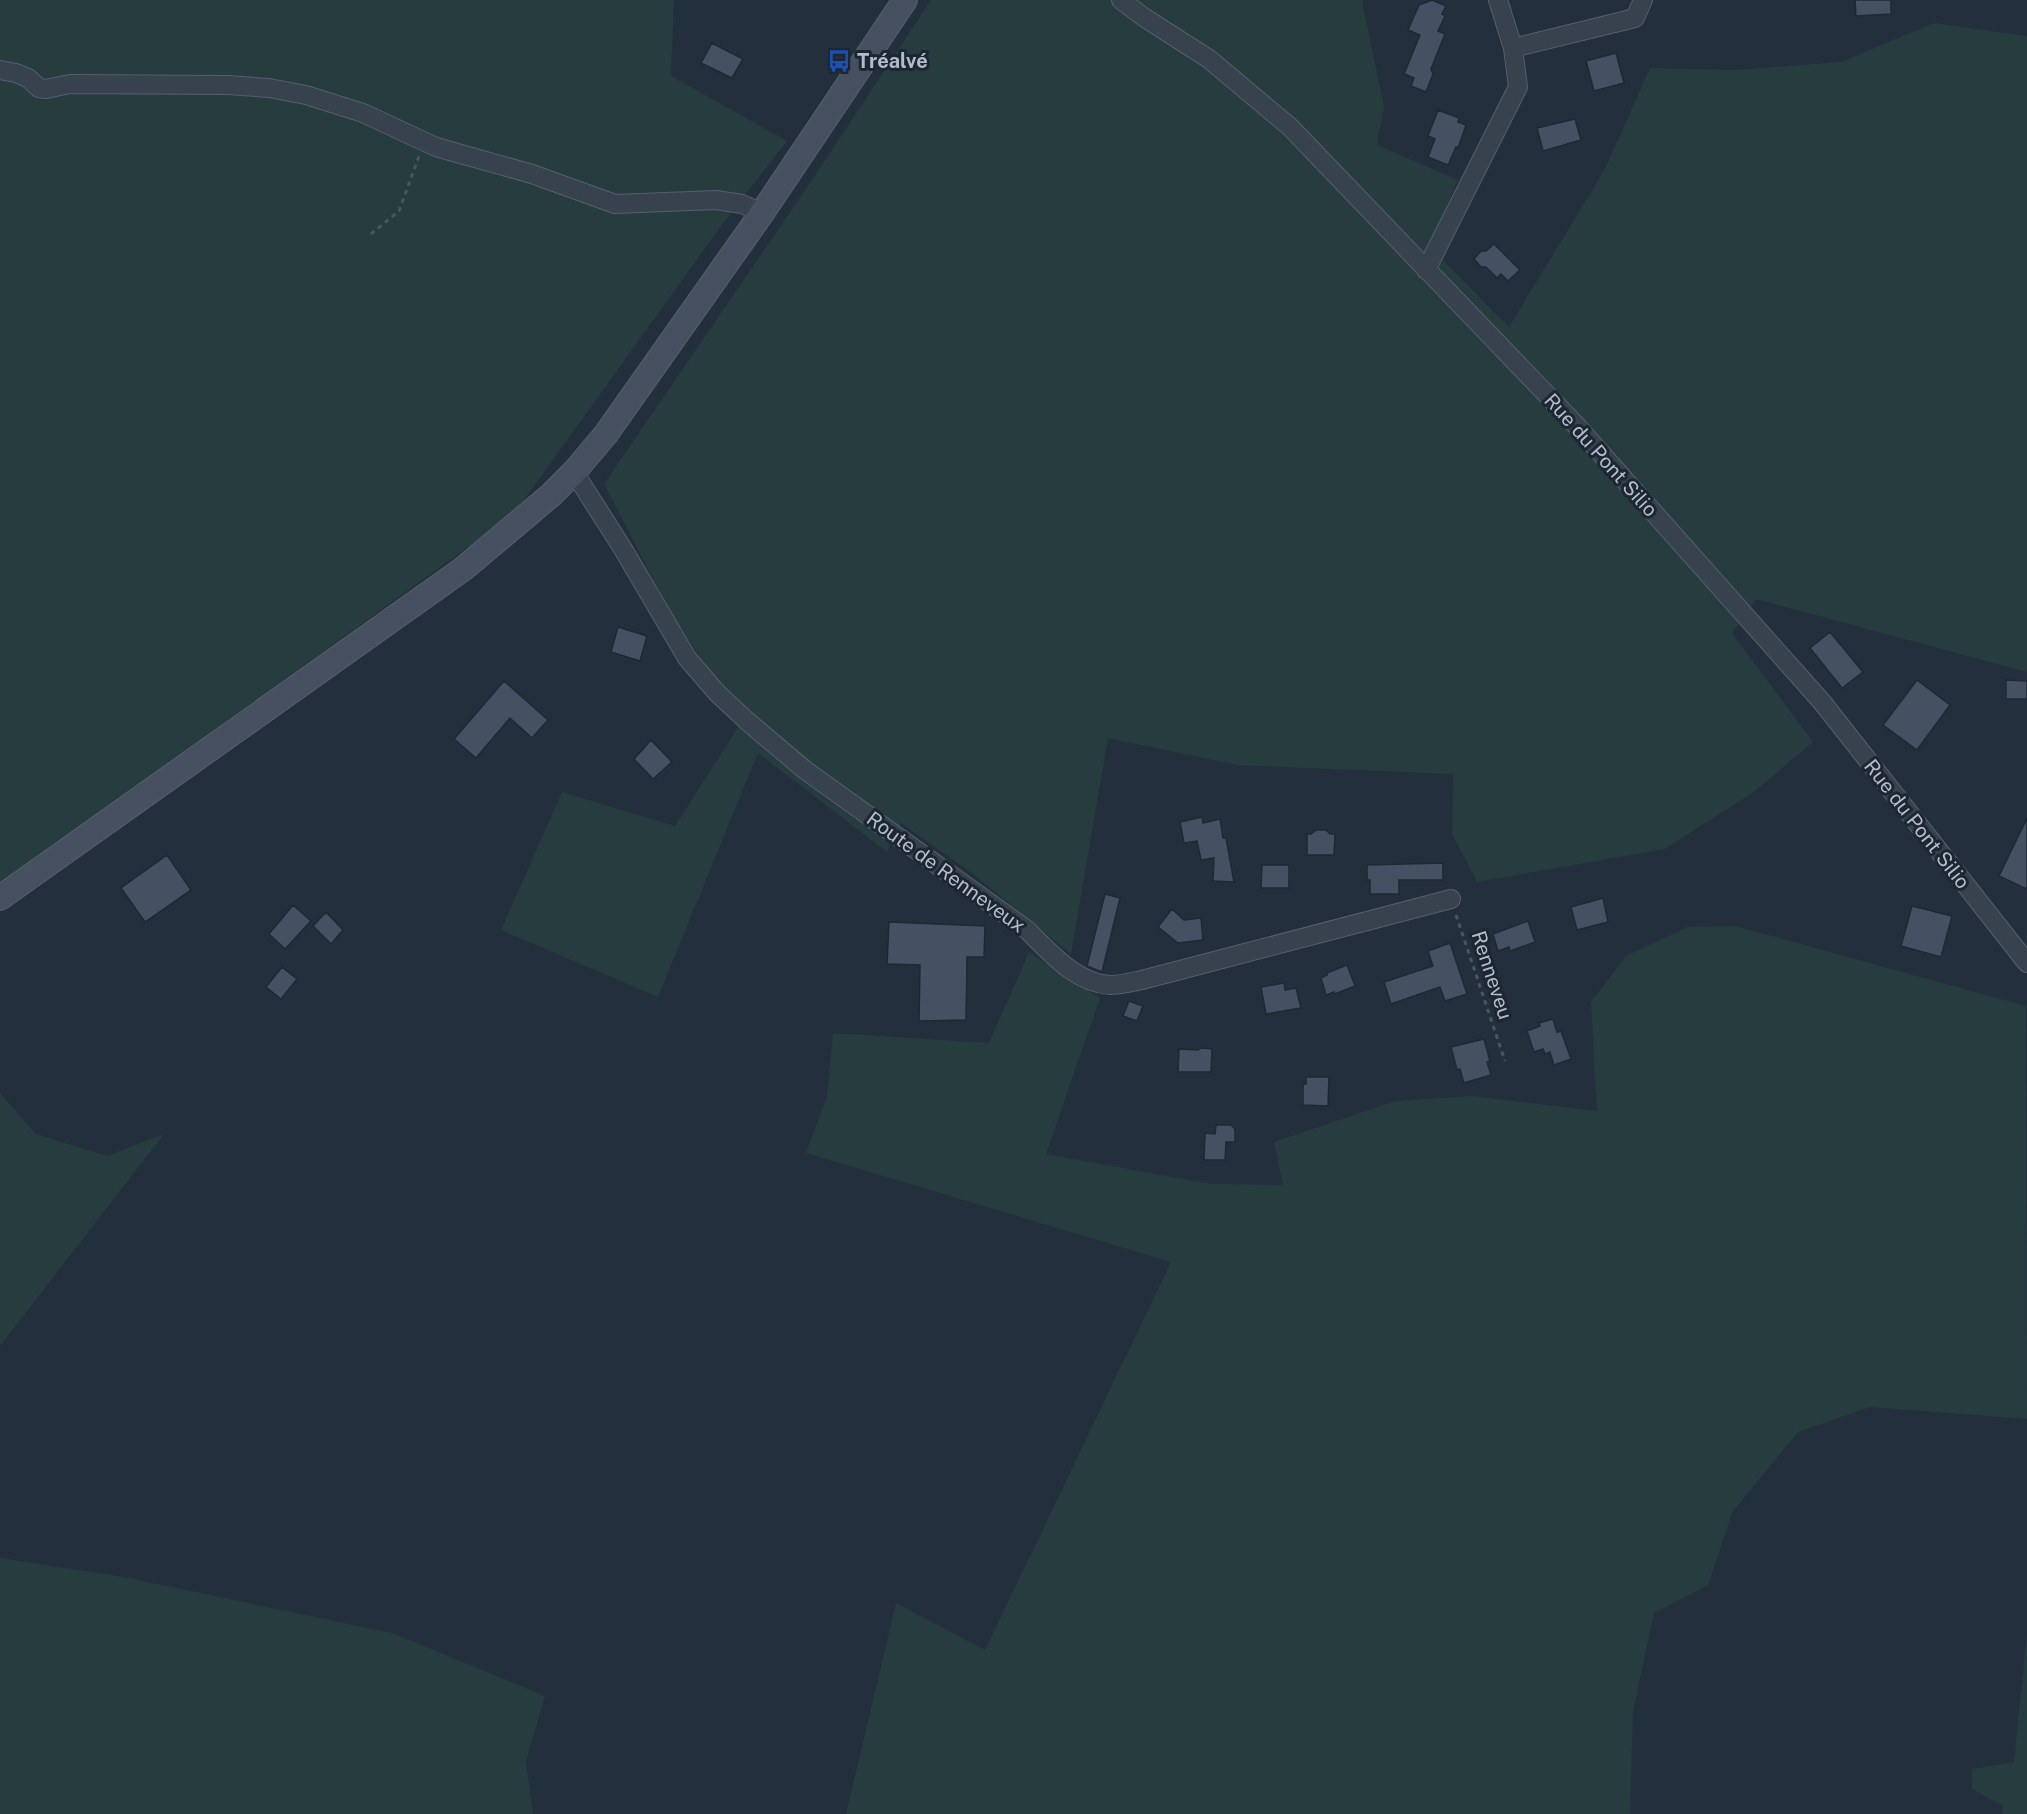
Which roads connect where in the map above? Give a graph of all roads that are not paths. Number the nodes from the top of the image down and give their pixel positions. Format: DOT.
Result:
graph roads {
  1 [pos="905,0"];
  2 [pos="1121,0"];
  3 [pos="1498,0"];
  4 [pos="1643,0"];
  5 [pos="1513,48"];
  6 [pos="0,70"];
  7 [pos="762,213"];
  8 [pos="1426,270"];
  9 [pos="574,472"];
  10 [pos="0,898"];
  11 [pos="1451,899"];
  12 [pos="2027,963"];
  1 -- 7 [label="main road"];
  2 -- 8 [label="street, Rue du Pont Silio"];
  3 -- 5 [label="street"];
  4 -- 5 [label="street"];
  5 -- 8 [label="street"];
  6 -- 7 [label="street"];
  7 -- 9 [label="main road"];
  8 -- 12 [label="street, Rue du Pont Silio"];
  9 -- 10 [label="main road"];
  9 -- 11 [label="street, Route de Renneveux"];
}
